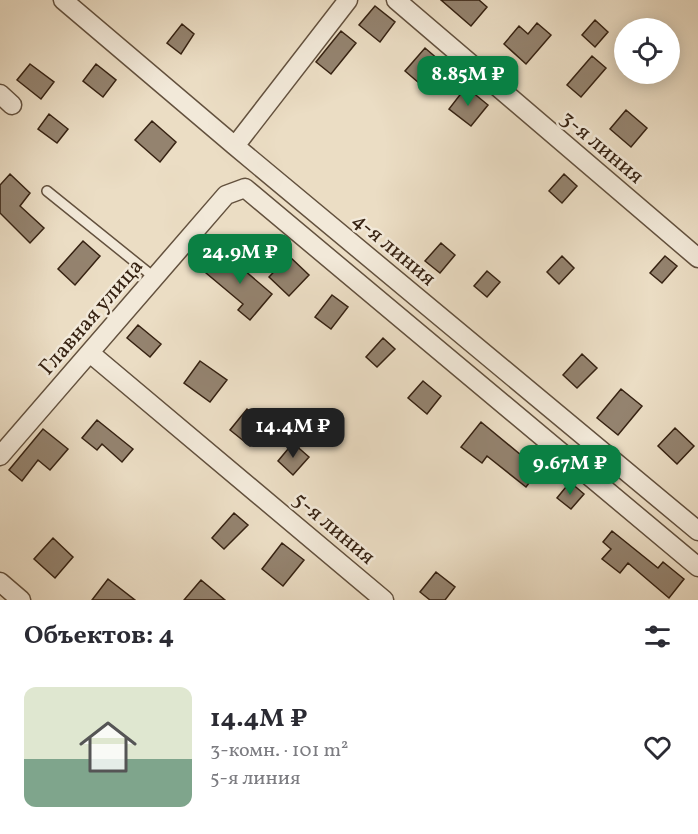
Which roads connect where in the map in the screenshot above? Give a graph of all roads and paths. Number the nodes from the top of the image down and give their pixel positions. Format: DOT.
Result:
graph roads {
  1 [pos="63,0"];
  2 [pos="348,0"];
  3 [pos="396,0"];
  4 [pos="236,147"];
  5 [pos="47,190"];
  6 [pos="698,258"];
  7 [pos="155,278"];
  8 [pos="90,353"];
  9 [pos="0,456"];
  10 [pos="698,531"];
  11 [pos="698,567"];
  12 [pos="0,582"];
  13 [pos="21,600"];
  14 [pos="384,600"];
  1 -- 4 [label="street, 4-я линия"];
  2 -- 4 [label="street"];
  3 -- 6 [label="street, 3-я линия"];
  4 -- 10 [label="street, 4-я линия"];
  5 -- 7 [label="lane"];
  7 -- 8 [label="street, Главная улица"];
  7 -- 11 [label="street, Главная улица"];
  8 -- 9 [label="street, Главная улица"];
  8 -- 14 [label="street, 5-я линия"];
  12 -- 13 [label="street"];
}
